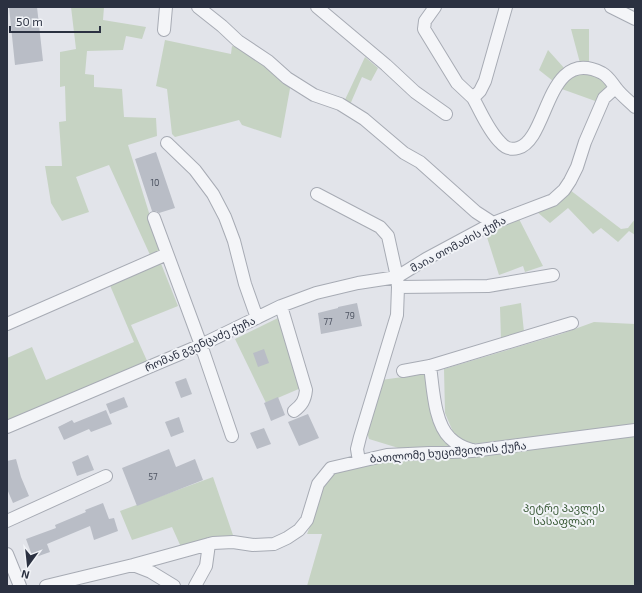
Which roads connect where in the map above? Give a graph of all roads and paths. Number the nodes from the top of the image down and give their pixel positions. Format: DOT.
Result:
graph roads {
  1 [pos="166,7"];
  2 [pos="198,7"];
  3 [pos="317,7"];
  4 [pos="435,7"];
  5 [pos="506,7"];
  6 [pos="611,7"];
  7 [pos="635,19"];
  8 [pos="164,30"];
  9 [pos="615,88"];
  10 [pos="473,98"];
  11 [pos="635,107"];
  12 [pos="446,114"];
  13 [pos="167,143"];
  14 [pos="317,194"];
  15 [pos="154,218"];
  16 [pos="493,223"];
  17 [pos="168,254"];
  18 [pos="553,276"];
  19 [pos="397,282"];
  20 [pos="281,306"];
  21 [pos="257,318"];
  22 [pos="572,323"];
  23 [pos="7,324"];
  24 [pos="201,346"];
  25 [pos="430,366"];
  26 [pos="403,371"];
  27 [pos="294,411"];
  28 [pos="7,427"];
  29 [pos="635,430"];
  30 [pos="232,436"];
  31 [pos="472,451"];
  32 [pos="359,461"];
  33 [pos="106,476"];
  34 [pos="7,521"];
  35 [pos="209,544"];
  36 [pos="7,554"];
  37 [pos="133,565"];
  38 [pos="20,586"];
  39 [pos="46,586"];
  40 [pos="174,586"];
  41 [pos="195,586"];
  1 -- 8 [label="street"];
  2 -- 16 [label="street"];
  3 -- 12 [label="street"];
  4 -- 10 [label="street"];
  5 -- 10 [label="street"];
  6 -- 7 [label="street"];
  9 -- 10 [label="street"];
  9 -- 11 [label="street"];
  9 -- 16 [label="street, მაია თომაძის ქუჩა"];
  13 -- 21 [label="street"];
  14 -- 19 [label="street"];
  15 -- 17 [label="street"];
  16 -- 19 [label="street, მაია თომაძის ქუჩა"];
  17 -- 23 [label="street"];
  17 -- 24 [label="street"];
  18 -- 19 [label="street"];
  19 -- 20 [label="street, რომან გვენცაძე ქუჩა"];
  19 -- 32 [label="street"];
  20 -- 21 [label="street, რომან გვენცაძე ქუჩა"];
  20 -- 27 [label="street"];
  21 -- 24 [label="street, რომან გვენცაძე ქუჩა"];
  22 -- 25 [label="street"];
  24 -- 28 [label="street, რომან გვენცაძე ქუჩა"];
  24 -- 30 [label="street"];
  25 -- 26 [label="street"];
  25 -- 31 [label="street"];
  29 -- 31 [label="street, ბათლომე ხუციშვილის ქუჩა"];
  31 -- 32 [label="street, ბათლომე ხუციშვილის ქუჩა"];
  32 -- 35 [label="street, ბათლომე ხუციშვილის ქუჩა"];
  33 -- 34 [label="street"];
  35 -- 37 [label="street, ბათლომე ხუციშვილის ქუჩა"];
  35 -- 41 [label="street"];
  36 -- 38 [label="street"];
  37 -- 39 [label="street, ბათლომე ხუციშვილის ქუჩა"];
  37 -- 40 [label="street"];
}
